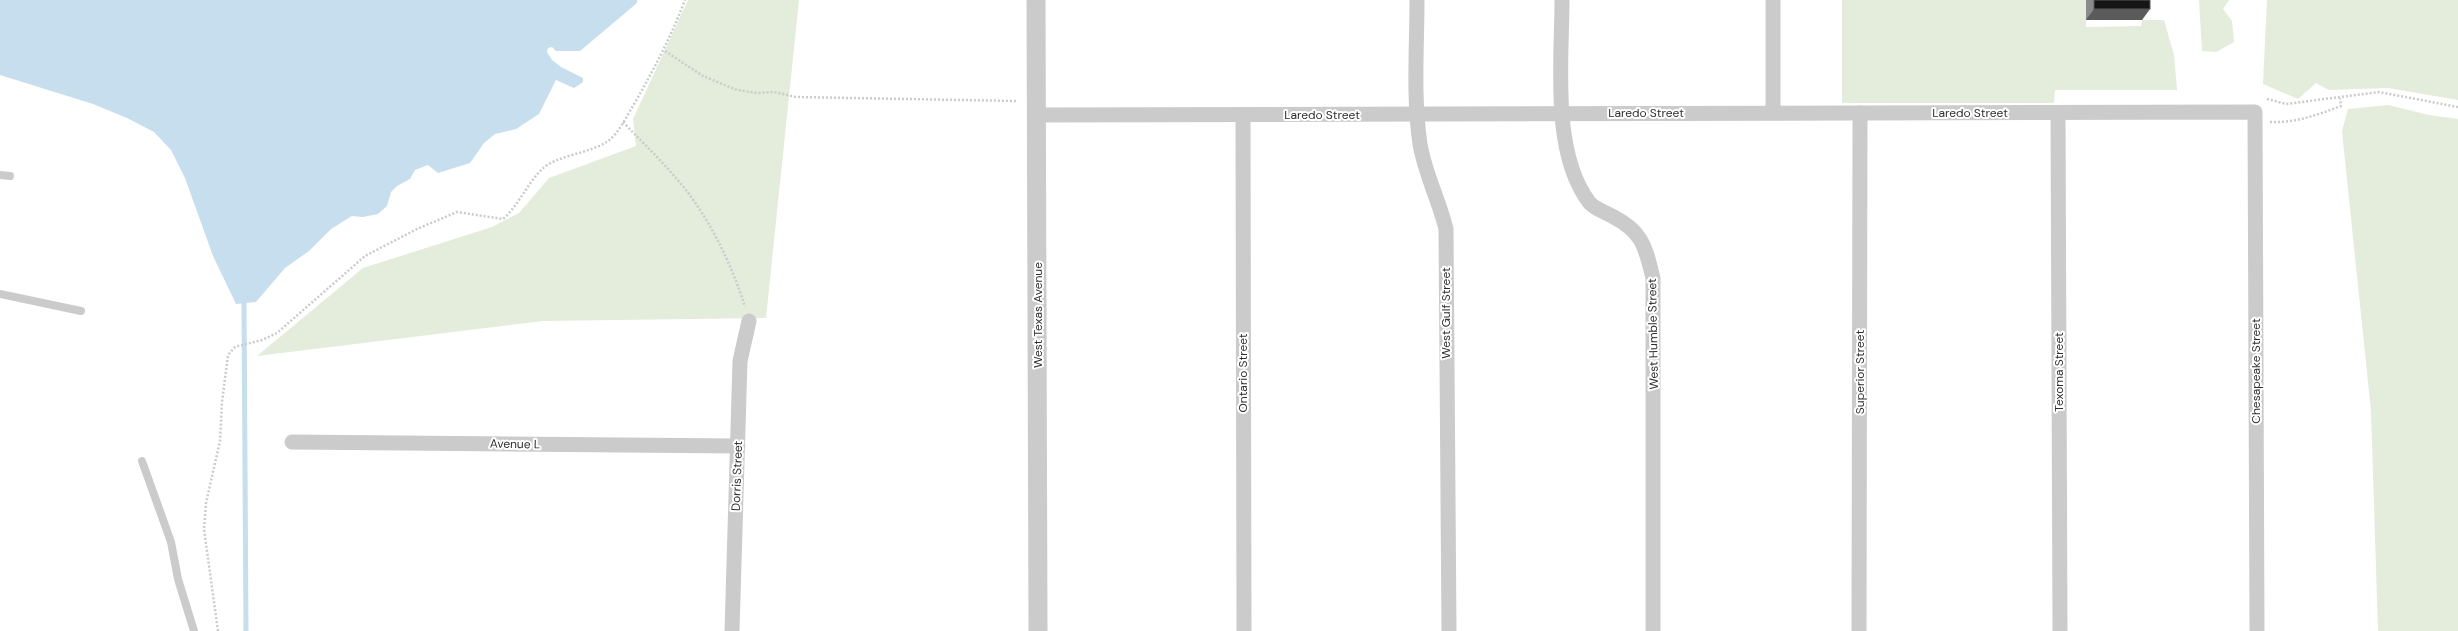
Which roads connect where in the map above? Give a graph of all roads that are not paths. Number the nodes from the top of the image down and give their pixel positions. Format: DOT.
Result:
graph roads {
  1 [pos="1036,0"];
  2 [pos="1417,0"];
  3 [pos="1562,0"];
  4 [pos="1773,0"];
  5 [pos="1037,108"];
  6 [pos="1773,112"];
  7 [pos="2255,112"];
  8 [pos="1860,113"];
  9 [pos="2058,113"];
  10 [pos="1562,114"];
  11 [pos="1243,115"];
  12 [pos="1417,115"];
  13 [pos="0,175"];
  14 [pos="10,176"];
  15 [pos="0,294"];
  16 [pos="81,311"];
  17 [pos="749,321"];
  18 [pos="292,442"];
  19 [pos="738,446"];
  20 [pos="142,461"];
  21 [pos="194,631"];
  22 [pos="732,631"];
  23 [pos="1038,631"];
  24 [pos="1244,631"];
  25 [pos="1449,631"];
  26 [pos="1654,631"];
  27 [pos="1859,631"];
  28 [pos="2060,631"];
  29 [pos="2257,631"];
  1 -- 5 [label="street, West Texas Avenue"];
  2 -- 12 [label="street, West Gulf Street"];
  3 -- 10 [label="street, West Humble Street"];
  4 -- 6 [label="street"];
  5 -- 11 [label="street, Laredo Street"];
  5 -- 23 [label="street, West Texas Avenue"];
  6 -- 8 [label="street, Laredo Street"];
  6 -- 10 [label="street, Laredo Street"];
  7 -- 9 [label="street, Laredo Street"];
  7 -- 29 [label="street, Chesapeake Street"];
  8 -- 9 [label="street, Laredo Street"];
  8 -- 27 [label="street, Superior Street"];
  9 -- 28 [label="street, Texoma Street"];
  10 -- 12 [label="street, Laredo Street"];
  10 -- 26 [label="street, West Humble Street"];
  11 -- 12 [label="street, Laredo Street"];
  11 -- 24 [label="street, Ontario Street"];
  12 -- 25 [label="street, West Gulf Street"];
  13 -- 14 [label="lane"];
  15 -- 16 [label="lane"];
  17 -- 19 [label="street, Dorris Street"];
  18 -- 19 [label="street, Avenue L"];
  19 -- 22 [label="street, Dorris Street"];
  20 -- 21 [label="lane"];
}
